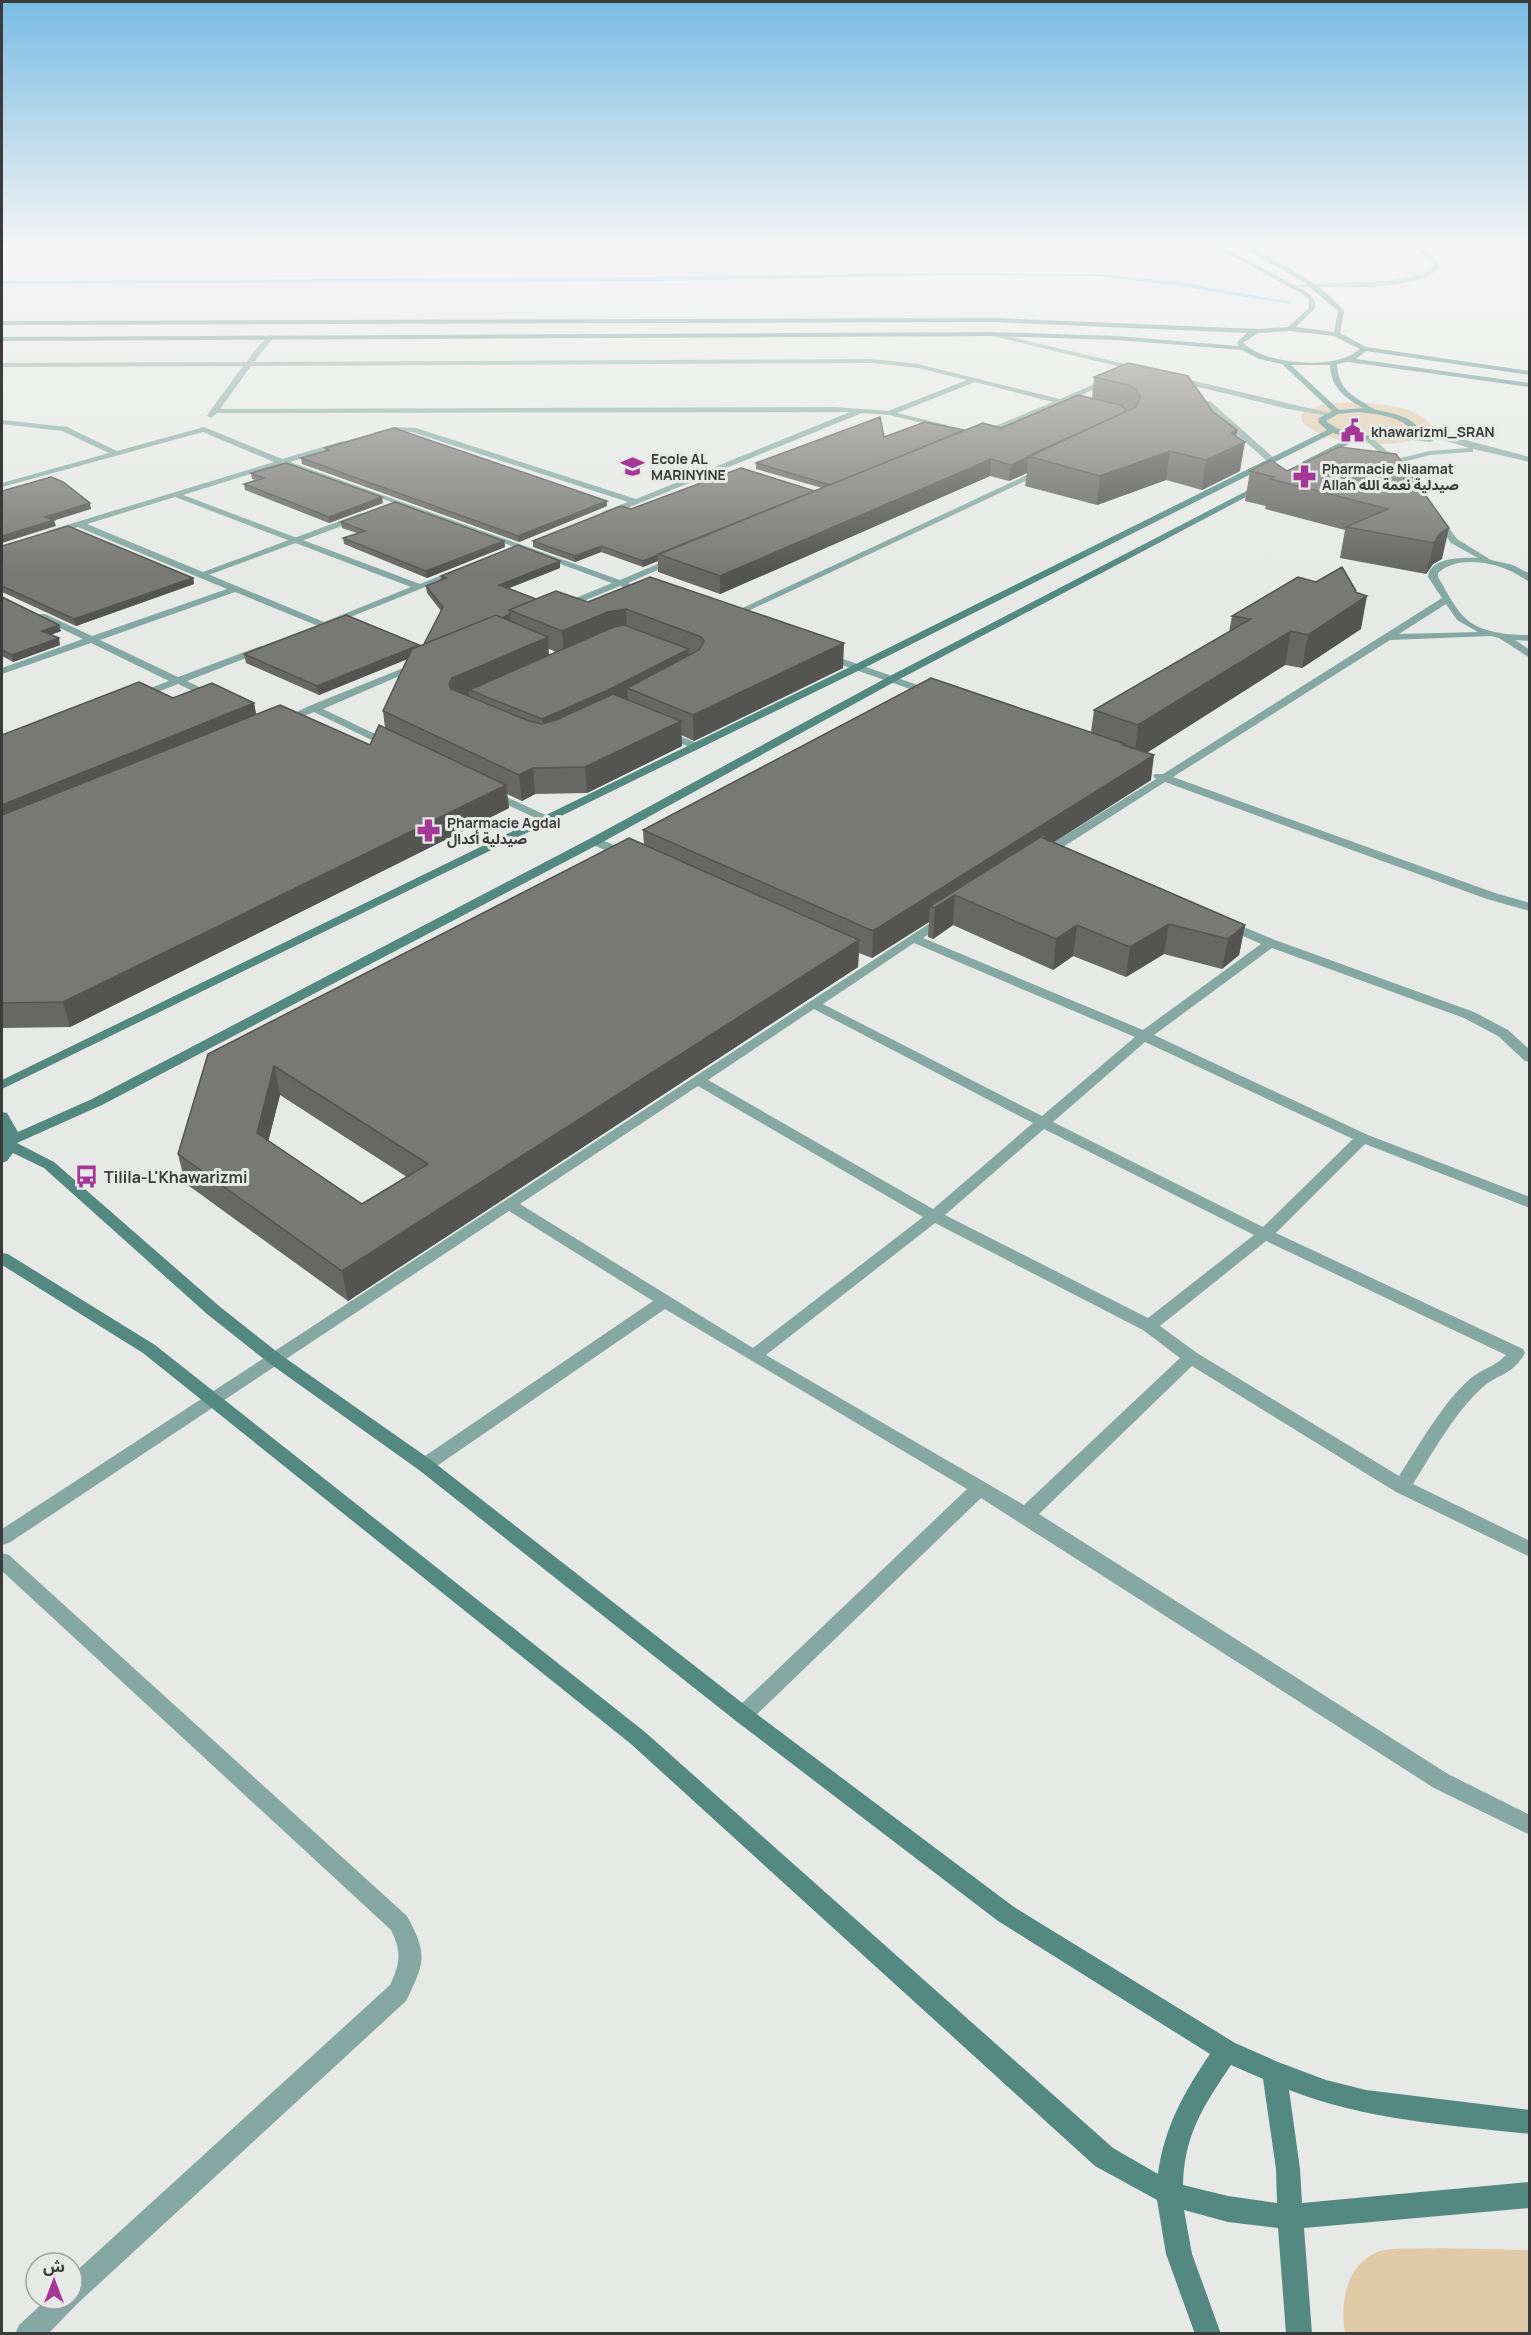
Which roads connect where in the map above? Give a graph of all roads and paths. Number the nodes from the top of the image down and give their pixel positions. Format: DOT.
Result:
graph roads {
  1 [pos="257,354"];
  2 [pos="1074,354"];
  3 [pos="1253,354"];
  4 [pos="1362,354"];
  5 [pos="1398,354"];
  6 [pos="1350,360"];
  7 [pos="1284,362"];
  8 [pos="1333,363"];
  9 [pos="251,364"];
  10 [pos="2,365"];
  11 [pos="1138,369"];
  12 [pos="1150,372"];
  13 [pos="1530,373"];
  14 [pos="1161,375"];
  15 [pos="975,380"];
  16 [pos="1530,385"];
  17 [pos="1176,394"];
  18 [pos="1060,401"];
  19 [pos="1288,407"];
  20 [pos="1091,409"];
  21 [pos="863,410"];
  22 [pos="214,411"];
  23 [pos="1372,411"];
  24 [pos="889,413"];
  25 [pos="1333,413"];
  26 [pos="2,422"];
  27 [pos="1322,422"];
  28 [pos="17,424"];
  29 [pos="1412,427"];
  30 [pos="950,428"];
  31 [pos="2,429"];
  32 [pos="204,429"];
  33 [pos="1332,430"];
  34 [pos="366,436"];
  35 [pos="973,436"];
  36 [pos="1396,436"];
  37 [pos="1362,437"];
  38 [pos="355,440"];
  39 [pos="1460,443"];
  40 [pos="1482,449"];
  41 [pos="115,453"];
  42 [pos="1271,460"];
  43 [pos="1393,460"];
  44 [pos="1530,460"];
  45 [pos="280,461"];
  46 [pos="727,465"];
  47 [pos="1053,466"];
  48 [pos="737,468"];
  49 [pos="1294,469"];
  50 [pos="1401,471"];
  51 [pos="1273,480"];
  52 [pos="2,486"];
  53 [pos="174,495"];
  54 [pos="635,501"];
  55 [pos="400,502"];
  56 [pos="1427,506"];
  57 [pos="379,510"];
  58 [pos="369,513"];
  59 [pos="594,518"];
  60 [pos="78,524"];
  61 [pos="45,534"];
  62 [pos="295,540"];
  63 [pos="1454,541"];
  64 [pos="531,543"];
  65 [pos="521,547"];
  66 [pos="511,551"];
  67 [pos="683,557"];
  68 [pos="1443,563"];
  69 [pos="1498,564"];
  70 [pos="470,567"];
  71 [pos="200,575"];
  72 [pos="1530,579"];
  73 [pos="619,584"];
  74 [pos="420,587"];
  75 [pos="235,590"];
  76 [pos="651,594"];
  77 [pos="1448,599"];
  78 [pos="35,613"];
  79 [pos="548,613"];
  80 [pos="713,616"];
  81 [pos="724,620"];
  82 [pos="735,624"];
  83 [pos="323,625"];
  84 [pos="312,629"];
  85 [pos="1498,635"];
  86 [pos="1388,637"];
  87 [pos="1530,638"];
  88 [pos="93,640"];
  89 [pos="279,642"];
  90 [pos="813,651"];
  91 [pos="1530,655"];
  92 [pos="432,660"];
  93 [pos="858,667"];
  94 [pos="2,672"];
  95 [pos="892,679"];
  96 [pos="179,682"];
  97 [pos="946,699"];
  98 [pos="124,700"];
  99 [pos="221,701"];
  100 [pos="313,708"];
  101 [pos="272,725"];
  102 [pos="655,729"];
  103 [pos="696,746"];
  104 [pos="398,748"];
  105 [pos="1142,770"];
  106 [pos="1164,777"];
  107 [pos="483,789"];
  108 [pos="546,819"];
  109 [pos="595,841"];
  110 [pos="638,860"];
  111 [pos="1030,862"];
  112 [pos="1530,907"];
  113 [pos="952,913"];
  114 [pos="1215,920"];
  115 [pos="913,938"];
  116 [pos="1270,943"];
  117 [pos="814,1004"];
  118 [pos="1144,1036"];
  119 [pos="1530,1058"];
  120 [pos="699,1081"];
  121 [pos="2,1085"];
  122 [pos="2,1116"];
  123 [pos="1042,1122"];
  124 [pos="1363,1138"];
  125 [pos="7,1148"];
  126 [pos="1530,1203"];
  127 [pos="510,1205"];
  128 [pos="934,1216"];
  129 [pos="1264,1234"];
  130 [pos="2,1258"];
  131 [pos="665,1301"];
  132 [pos="1149,1326"];
  133 [pos="1523,1350"];
  134 [pos="754,1356"];
  135 [pos="1191,1357"];
  136 [pos="275,1359"];
  137 [pos="212,1400"];
  138 [pos="424,1465"];
  139 [pos="1402,1487"];
  140 [pos="980,1488"];
  141 [pos="1026,1515"];
  142 [pos="2,1538"];
  143 [pos="1530,1550"];
  144 [pos="2,1560"];
  145 [pos="743,1715"];
  146 [pos="1530,1826"];
  147 [pos="1227,2051"];
  148 [pos="1274,2073"];
  149 [pos="1530,2122"];
  150 [pos="1170,2193"];
  151 [pos="1530,2195"];
  152 [pos="1290,2217"];
  153 [pos="84,2282"];
  154 [pos="53,2311"];
  155 [pos="28,2334"];
  156 [pos="1208,2334"];
  157 [pos="1299,2334"];
  1 -- 9 [label="street"];
  2 -- 11 [label="street"];
  3 -- 7 [label="street"];
  4 -- 6 [label="street"];
  5 -- 13 [label="street"];
  6 -- 8 [label="street"];
  6 -- 16 [label="street"];
  7 -- 8 [label="street"];
  7 -- 25 [label="street"];
  8 -- 23 [label="street"];
  9 -- 10 [label="street"];
  9 -- 15 [label="street"];
  9 -- 22 [label="street"];
  11 -- 12 [label="street"];
  11 -- 18 [label="street"];
  14 -- 19 [label="street"];
  15 -- 18 [label="street"];
  15 -- 24 [label="street"];
  17 -- 42 [label="street"];
  18 -- 20 [label="street"];
  18 -- 35 [label="street"];
  19 -- 25 [label="street"];
  19 -- 27 [label="street"];
  21 -- 22 [label="street"];
  21 -- 24 [label="street"];
  21 -- 46 [label="street"];
  22 -- 32 [label="street"];
  23 -- 25 [label="street"];
  23 -- 29 [label="street"];
  24 -- 30 [label="street"];
  25 -- 27 [label="street"];
  26 -- 28 [label="street"];
  27 -- 33 [label="street"];
  28 -- 31 [label="street"];
  28 -- 41 [label="street"];
  29 -- 36 [label="street"];
  29 -- 39 [label="street"];
  32 -- 41 [label="street"];
  32 -- 45 [label="street"];
  33 -- 37 [label="street"];
  33 -- 42 [label="street"];
  34 -- 54 [label="street"];
  36 -- 37 [label="street"];
  36 -- 39 [label="street"];
  36 -- 43 [label="street"];
  37 -- 43 [label="street"];
  37 -- 49 [label="street"];
  38 -- 45 [label="street"];
  39 -- 40 [label="street"];
  40 -- 43 [label="street"];
  40 -- 44 [label="street"];
  41 -- 52 [label="street"];
  42 -- 93 [label="street"];
  43 -- 50 [label="street"];
  45 -- 53 [label="street"];
  45 -- 55 [label="street"];
  46 -- 48 [label="street"];
  46 -- 54 [label="street"];
  47 -- 81 [label="street"];
  51 -- 95 [label="street"];
  53 -- 60 [label="street"];
  53 -- 62 [label="street"];
  54 -- 59 [label="street"];
  55 -- 57 [label="street"];
  55 -- 65 [label="street"];
  56 -- 63 [label="street"];
  58 -- 62 [label="street"];
  60 -- 61 [label="street"];
  60 -- 71 [label="street"];
  62 -- 71 [label="street"];
  62 -- 74 [label="street"];
  63 -- 68 [label="street"];
  63 -- 69 [label="street"];
  64 -- 65 [label="street"];
  65 -- 66 [label="street"];
  65 -- 73 [label="street"];
  67 -- 73 [label="street"];
  68 -- 69 [label="street"];
  68 -- 77 [label="street"];
  69 -- 72 [label="street"];
  70 -- 74 [label="street"];
  71 -- 75 [label="street"];
  73 -- 76 [label="street"];
  73 -- 79 [label="street"];
  74 -- 83 [label="street"];
  75 -- 83 [label="street"];
  75 -- 88 [label="street"];
  77 -- 85 [label="street"];
  77 -- 86 [label="street"];
  78 -- 88 [label="street"];
  80 -- 81 [label="street"];
  81 -- 82 [label="street"];
  83 -- 84 [label="street"];
  85 -- 86 [label="street"];
  85 -- 87 [label="street"];
  85 -- 91 [label="street"];
  86 -- 106 [label="street"];
  88 -- 94 [label="street"];
  88 -- 96 [label="street"];
  89 -- 96 [label="street"];
  90 -- 93 [label="street"];
  92 -- 100 [label="street"];
  93 -- 95 [label="street"];
  93 -- 103 [label="street"];
  95 -- 97 [label="street"];
  95 -- 109 [label="street"];
  96 -- 98 [label="street"];
  96 -- 99 [label="street"];
  100 -- 101 [label="street"];
  100 -- 104 [label="street"];
  102 -- 103 [label="street"];
  103 -- 108 [label="street"];
  105 -- 106 [label="street"];
  106 -- 111 [label="street"];
  106 -- 112 [label="street"];
  107 -- 108 [label="street"];
  108 -- 121 [label="street"];
  109 -- 110 [label="street"];
  109 -- 125 [label="street"];
  113 -- 115 [label="street"];
  114 -- 116 [label="street"];
  115 -- 117 [label="street"];
  115 -- 118 [label="street"];
  116 -- 118 [label="street"];
  116 -- 119 [label="street"];
  117 -- 120 [label="street"];
  117 -- 123 [label="street"];
  118 -- 123 [label="street"];
  118 -- 124 [label="street"];
  120 -- 127 [label="street"];
  120 -- 128 [label="street"];
  122 -- 125 [label="street"];
  123 -- 128 [label="street"];
  123 -- 129 [label="street"];
  124 -- 126 [label="street"];
  124 -- 129 [label="street"];
  125 -- 136 [label="street"];
  127 -- 131 [label="street"];
  127 -- 136 [label="street"];
  128 -- 132 [label="street"];
  128 -- 134 [label="street"];
  129 -- 132 [label="street"];
  129 -- 133 [label="street"];
  130 -- 137 [label="street"];
  131 -- 134 [label="street"];
  131 -- 138 [label="street"];
  132 -- 135 [label="street"];
  133 -- 139 [label="street"];
  134 -- 140 [label="street"];
  135 -- 139 [label="street"];
  135 -- 141 [label="street"];
  136 -- 137 [label="street"];
  136 -- 138 [label="street"];
  137 -- 142 [label="street"];
  137 -- 150 [label="street"];
  138 -- 145 [label="street"];
  139 -- 143 [label="street"];
  140 -- 141 [label="street"];
  140 -- 145 [label="street"];
  141 -- 146 [label="street"];
  144 -- 153 [label="street"];
  145 -- 147 [label="street"];
  147 -- 148 [label="street"];
  147 -- 150 [label="street"];
  148 -- 149 [label="street"];
  148 -- 152 [label="street"];
  150 -- 152 [label="street"];
  150 -- 156 [label="street"];
  151 -- 152 [label="street"];
  152 -- 157 [label="street"];
  154 -- 155 [label="street"];
}
